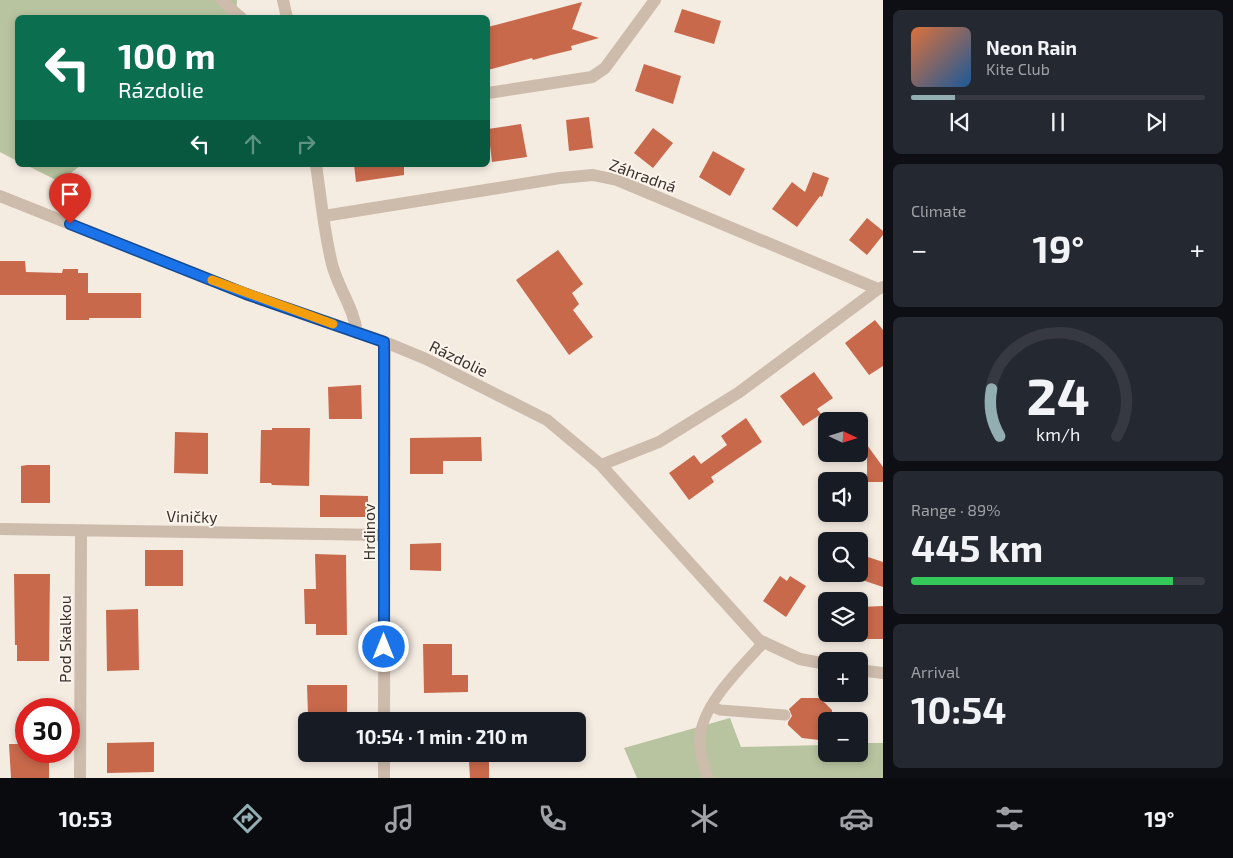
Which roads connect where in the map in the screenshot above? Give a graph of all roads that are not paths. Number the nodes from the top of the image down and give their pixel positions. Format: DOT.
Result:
graph roads {
  1 [pos="221,0"];
  2 [pos="283,0"];
  3 [pos="655,0"];
  4 [pos="238,15"];
  5 [pos="286,15"];
  6 [pos="490,93"];
  7 [pos="316,167"];
  8 [pos="0,196"];
  9 [pos="324,216"];
  10 [pos="880,288"];
  11 [pos="357,332"];
  12 [pos="384,342"];
  13 [pos="601,465"];
  14 [pos="0,529"];
  15 [pos="80,531"];
  16 [pos="384,535"];
  17 [pos="764,642"];
  18 [pos="818,663"];
  19 [pos="868,671"];
  20 [pos="883,673"];
  21 [pos="711,706"];
  22 [pos="384,712"];
  23 [pos="785,715"];
  24 [pos="384,762"];
  25 [pos="80,778"];
  26 [pos="384,778"];
  27 [pos="708,778"];
  1 -- 4 [label="lane"];
  2 -- 5 [label="street"];
  3 -- 6 [label="street"];
  7 -- 9 [label="street"];
  8 -- 11 [label="street, Rázdolie"];
  9 -- 10 [label="street, Záhradná"];
  9 -- 11 [label="street"];
  10 -- 13 [label="street, Záhradná"];
  11 -- 12 [label="street, Rázdolie"];
  12 -- 13 [label="street, Rázdolie"];
  12 -- 16 [label="street, Hrdinov"];
  13 -- 17 [label="street, Rázdolie"];
  14 -- 15 [label="street, Viničky"];
  15 -- 16 [label="street, Viničky"];
  15 -- 25 [label="street, Pod Skalkou"];
  16 -- 22 [label="street, Hrdinov"];
  17 -- 18 [label="street, Rázdolie"];
  17 -- 21 [label="lane"];
  19 -- 20 [label="street"];
  21 -- 23 [label="lane"];
  21 -- 27 [label="lane"];
  24 -- 26 [label="street"];
}
